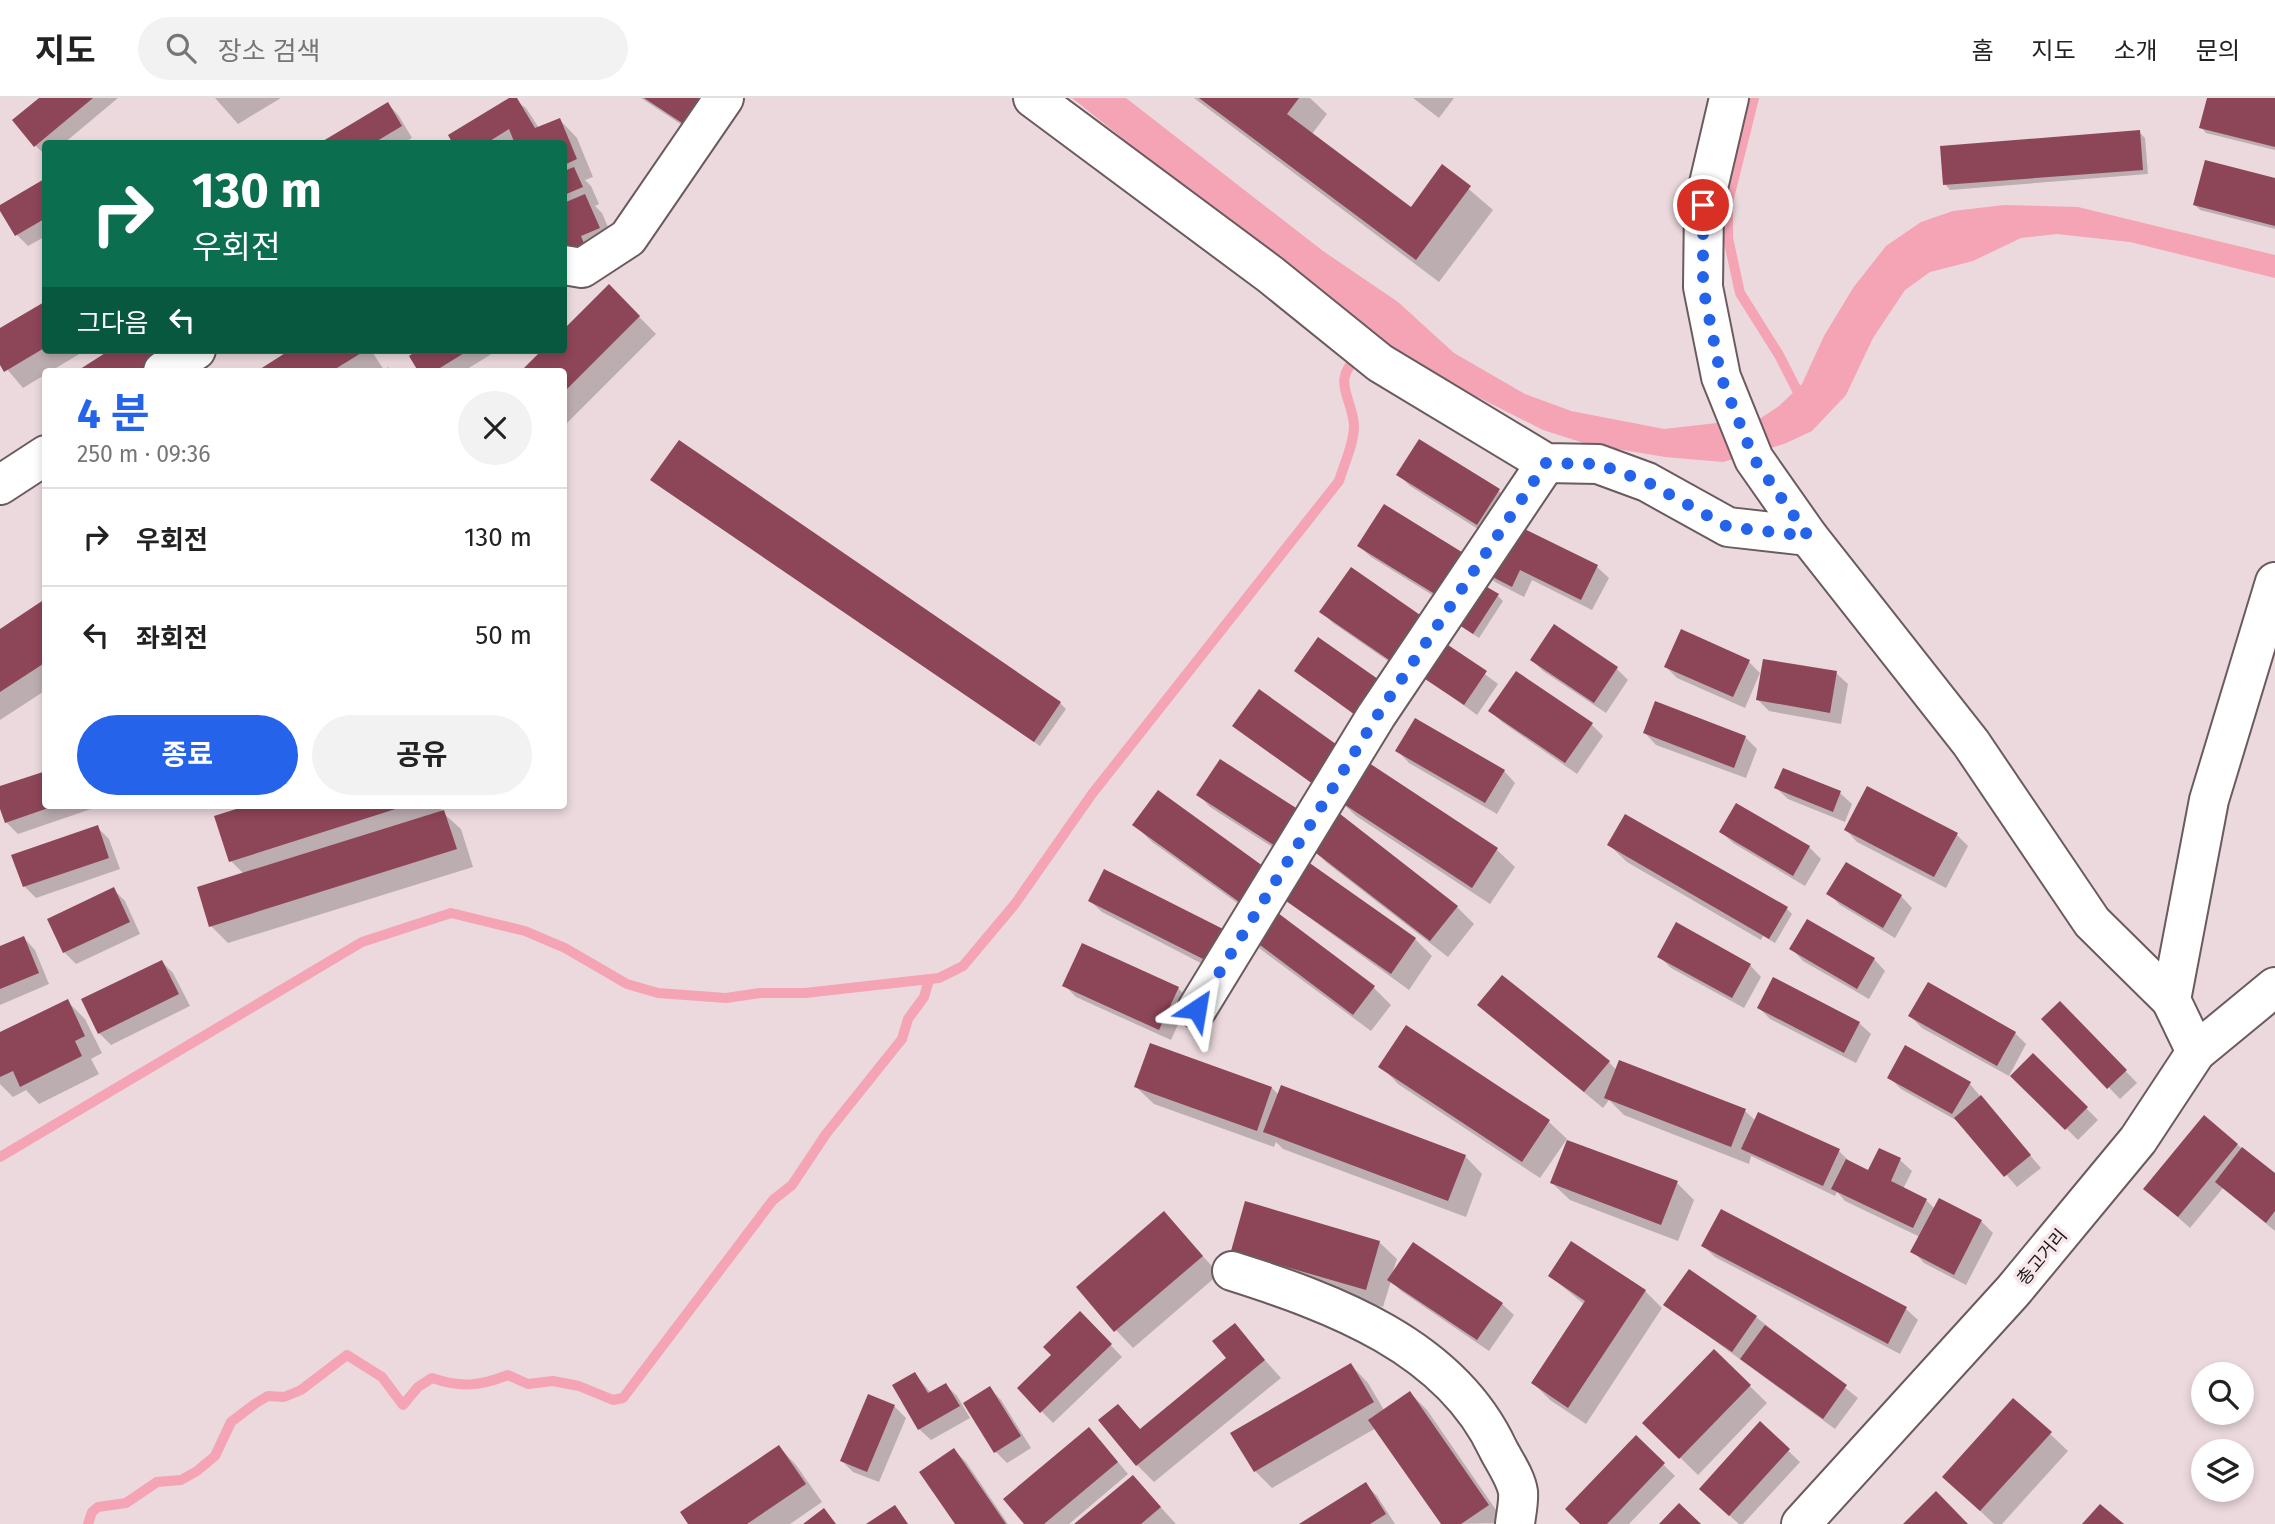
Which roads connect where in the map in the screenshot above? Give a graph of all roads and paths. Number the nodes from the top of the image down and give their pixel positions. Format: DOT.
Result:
graph roads {
  1 [pos="724,98"];
  2 [pos="1032,98"];
  3 [pos="1729,98"];
  4 [pos="567,266"];
  5 [pos="190,354"];
  6 [pos="168,368"];
  7 [pos="42,458"];
  8 [pos="1546,463"];
  9 [pos="0,485"];
  10 [pos="1808,536"];
  11 [pos="2275,582"];
  12 [pos="2275,987"];
  13 [pos="2171,1000"];
  14 [pos="1197,1009"];
  15 [pos="2196,1052"];
  16 [pos="1232,1271"];
  17 [pos="1515,1524"];
  18 [pos="1801,1524"];
  1 -- 4 [label="street"];
  2 -- 8 [label="street"];
  3 -- 10 [label="street"];
  5 -- 6 [label="street"];
  7 -- 9 [label="street"];
  8 -- 10 [label="street"];
  8 -- 14 [label="street"];
  10 -- 13 [label="street"];
  11 -- 13 [label="street"];
  12 -- 15 [label="street, 총고거리"];
  13 -- 15 [label="street"];
  15 -- 18 [label="street, 총고거리"];
  16 -- 17 [label="street"];
}
